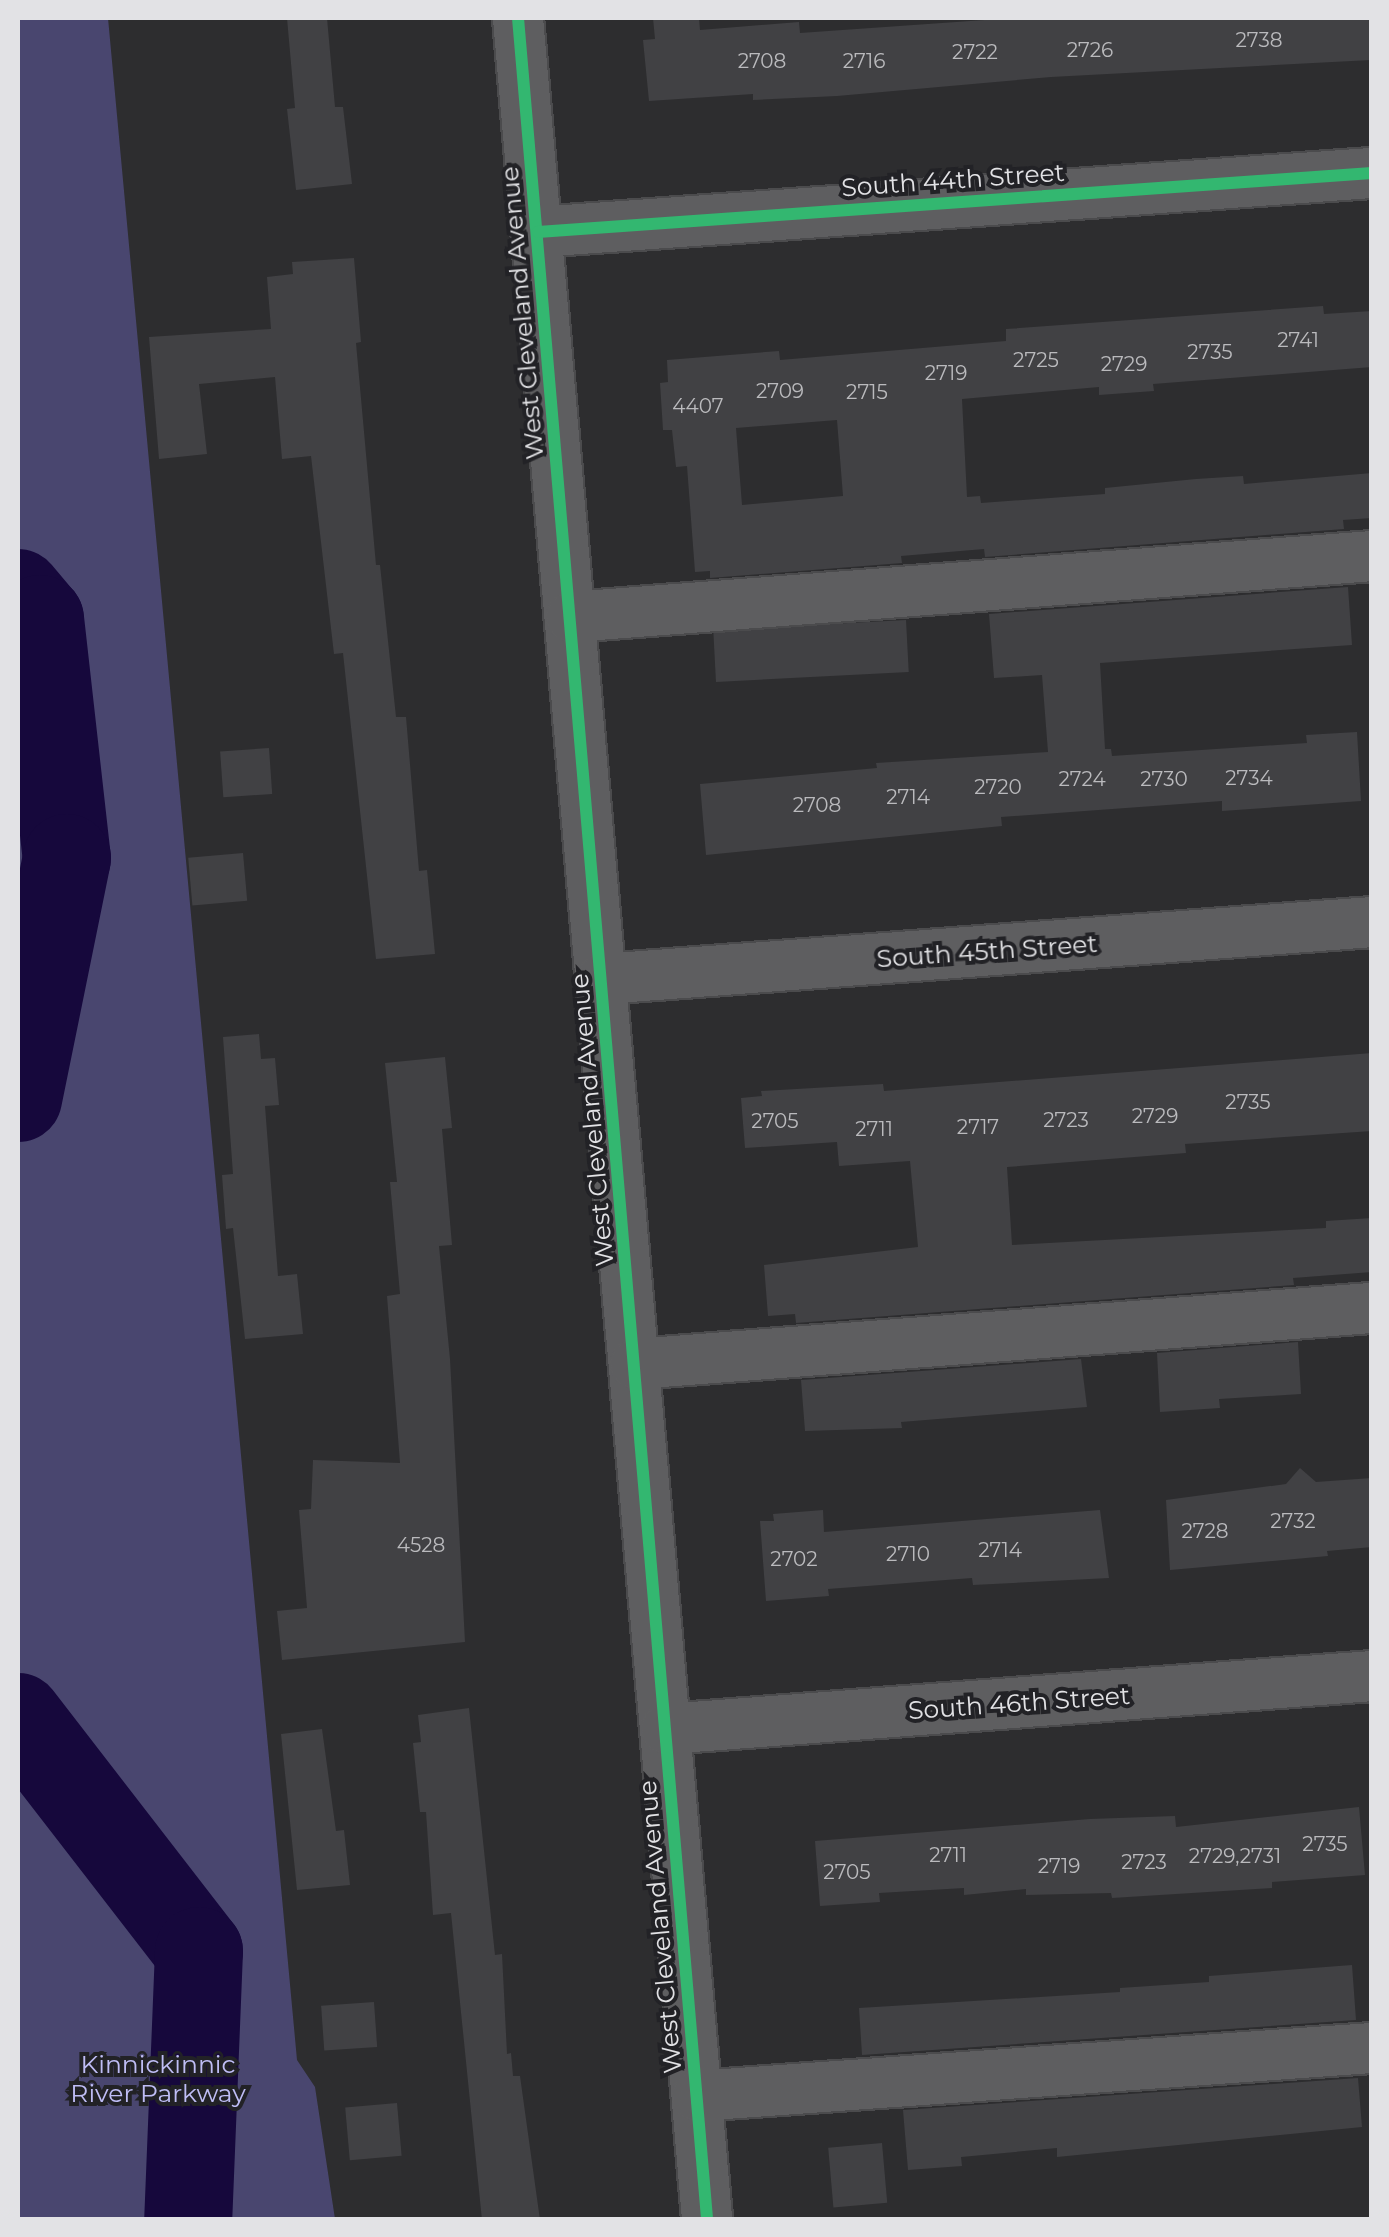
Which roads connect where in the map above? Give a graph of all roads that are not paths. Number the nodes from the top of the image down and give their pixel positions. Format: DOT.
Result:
graph roads {
  1 [pos="518,18"];
  2 [pos="1372,173"];
  3 [pos="538,232"];
  4 [pos="1372,556"];
  5 [pos="571,617"];
  6 [pos="1372,922"];
  7 [pos="602,979"];
  8 [pos="1372,1308"];
  9 [pos="635,1364"];
  10 [pos="1372,1676"];
  11 [pos="666,1729"];
  12 [pos="1372,2048"];
  13 [pos="697,2096"];
  14 [pos="707,2220"];
  1 -- 3 [label="street, West Cleveland Avenue"];
  2 -- 3 [label="street, South 44th Street"];
  3 -- 5 [label="street, West Cleveland Avenue"];
  4 -- 5 [label="street"];
  5 -- 7 [label="street, West Cleveland Avenue"];
  6 -- 7 [label="street, South 45th Street"];
  7 -- 9 [label="street, West Cleveland Avenue"];
  8 -- 9 [label="street"];
  9 -- 11 [label="street, West Cleveland Avenue"];
  10 -- 11 [label="street, South 46th Street"];
  11 -- 13 [label="street, West Cleveland Avenue"];
  12 -- 13 [label="street"];
  13 -- 14 [label="street, West Cleveland Avenue"];
}
